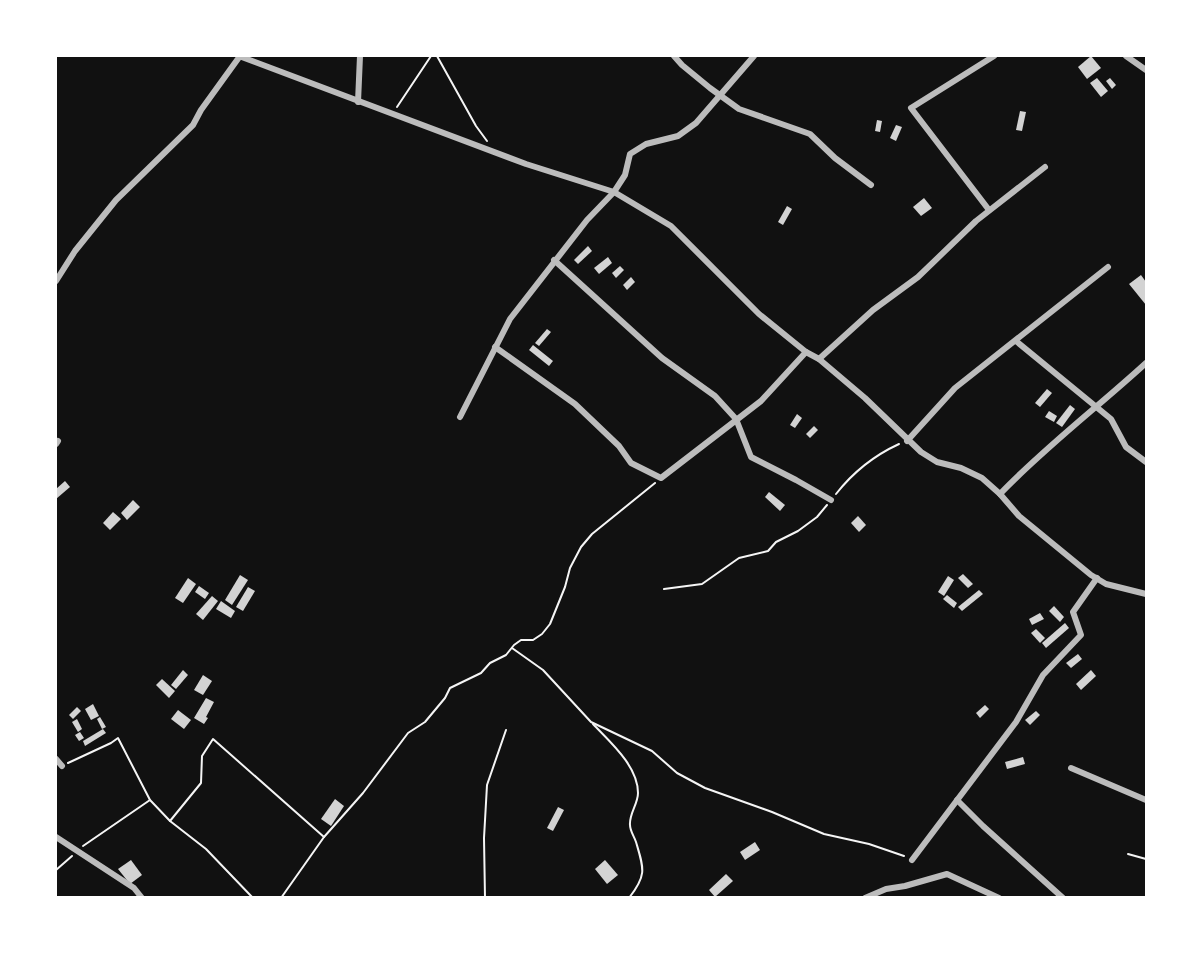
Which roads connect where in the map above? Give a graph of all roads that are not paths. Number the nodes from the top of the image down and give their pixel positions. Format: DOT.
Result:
graph roads {
  1 [pos="239,56"];
  2 [pos="360,56"];
  3 [pos="674,56"];
  4 [pos="754,56"];
  5 [pos="994,56"];
  6 [pos="1126,56"];
  7 [pos="1146,70"];
  8 [pos="720,95"];
  9 [pos="358,102"];
  10 [pos="1045,167"];
  11 [pos="871,185"];
  12 [pos="615,192"];
  13 [pos="989,210"];
  14 [pos="554,260"];
  15 [pos="1108,267"];
  16 [pos="56,281"];
  17 [pos="1016,341"];
  18 [pos="495,347"];
  19 [pos="806,352"];
  20 [pos="819,359"];
  21 [pos="1146,363"];
  22 [pos="1098,407"];
  23 [pos="460,417"];
  24 [pos="736,419"];
  25 [pos="908,441"];
  26 [pos="1146,462"];
  27 [pos="1000,494"];
  28 [pos="831,500"];
  29 [pos="1097,578"];
  30 [pos="1146,594"];
  31 [pos="56,759"];
  32 [pos="62,766"];
  33 [pos="1071,768"];
  34 [pos="957,800"];
  35 [pos="1146,800"];
  36 [pos="56,837"];
  37 [pos="912,860"];
  38 [pos="142,897"];
  39 [pos="865,897"];
  40 [pos="999,897"];
  41 [pos="1063,897"];
  1 -- 9 [label="street"];
  1 -- 16 [label="street"];
  2 -- 9 [label="street"];
  3 -- 8 [label="street"];
  4 -- 8 [label="street"];
  5 -- 13 [label="street"];
  6 -- 7 [label="street"];
  8 -- 11 [label="street"];
  8 -- 12 [label="street"];
  9 -- 12 [label="street"];
  10 -- 13 [label="street"];
  12 -- 14 [label="street"];
  12 -- 19 [label="street"];
  13 -- 20 [label="street"];
  14 -- 18 [label="street"];
  14 -- 24 [label="street"];
  15 -- 17 [label="street"];
  17 -- 22 [label="street"];
  17 -- 25 [label="street"];
  18 -- 23 [label="street"];
  18 -- 24 [label="street"];
  19 -- 20 [label="street"];
  19 -- 24 [label="street"];
  20 -- 25 [label="street"];
  21 -- 22 [label="street"];
  22 -- 26 [label="street"];
  22 -- 27 [label="street"];
  24 -- 28 [label="street"];
  25 -- 27 [label="street"];
  27 -- 29 [label="street"];
  29 -- 30 [label="street"];
  29 -- 34 [label="street"];
  31 -- 32 [label="street"];
  33 -- 35 [label="street"];
  34 -- 37 [label="street"];
  34 -- 41 [label="street"];
  36 -- 38 [label="street"];
  39 -- 40 [label="street"];
}
